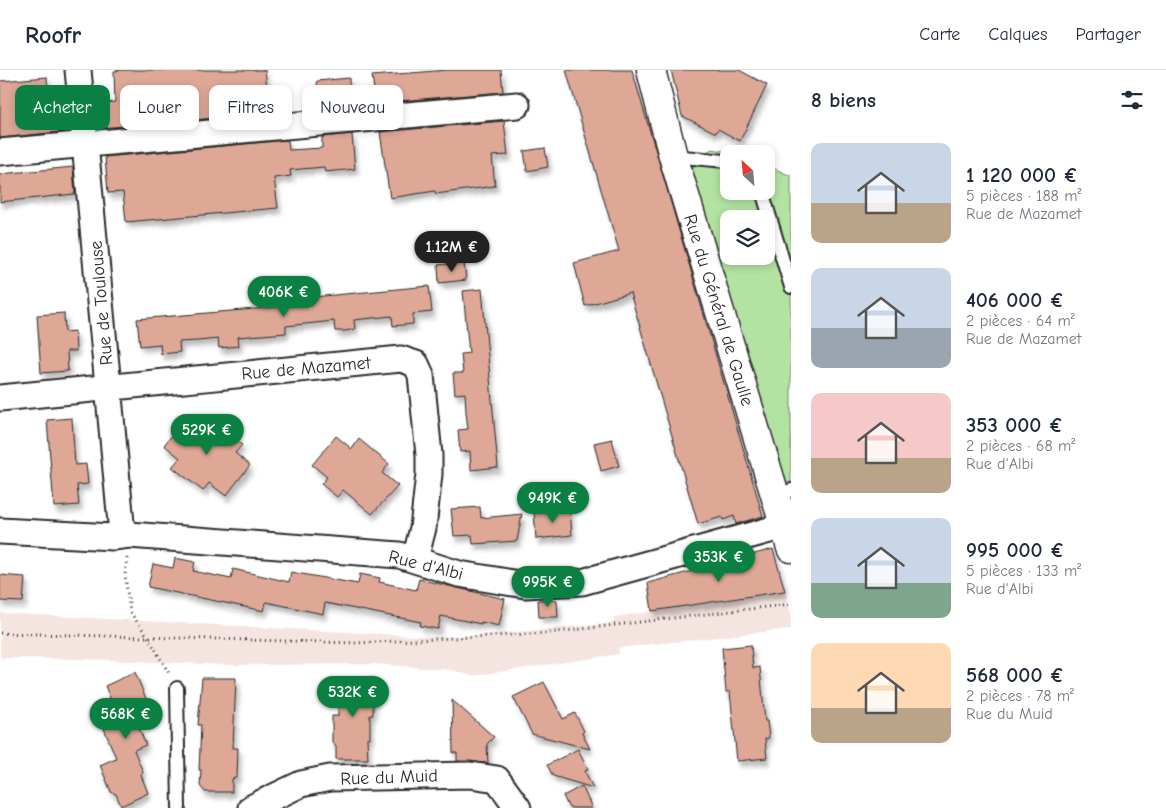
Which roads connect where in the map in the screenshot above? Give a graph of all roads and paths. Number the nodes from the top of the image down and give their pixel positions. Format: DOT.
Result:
graph roads {
  1 [pos="78,70"];
  2 [pos="651,70"];
  3 [pos="517,105"];
  4 [pos="86,144"];
  5 [pos="0,152"];
  6 [pos="673,156"];
  7 [pos="720,161"];
  8 [pos="765,200"];
  9 [pos="791,287"];
  10 [pos="108,387"];
  11 [pos="0,398"];
  12 [pos="783,494"];
  13 [pos="0,531"];
  14 [pos="128,535"];
  15 [pos="787,537"];
  16 [pos="415,559"];
  17 [pos="791,604"];
  18 [pos="0,633"];
  19 [pos="148,637"];
  20 [pos="177,688"];
  21 [pos="179,808"];
  22 [pos="251,808"];
  23 [pos="518,808"];
  1 -- 4 [label="street, Rue de Toulouse"];
  2 -- 6 [label="street, Rue du Général de Gaulle"];
  3 -- 4 [label="street"];
  4 -- 5 [label="street"];
  4 -- 10 [label="street, Rue de Toulouse"];
  6 -- 7 [label="lane"];
  6 -- 12 [label="street, Rue du Général de Gaulle"];
  8 -- 9 [label="lane"];
  10 -- 11 [label="street, Rue de Mazamet"];
  10 -- 14 [label="street, Rue de Toulouse"];
  10 -- 16 [label="street, Rue de Mazamet"];
  12 -- 15 [label="street, Rue du Général de Gaulle"];
  13 -- 14 [label="street, Rue d'Albi"];
  14 -- 16 [label="street, Rue d'Albi"];
  14 -- 19 [label="path"];
  15 -- 16 [label="street, Rue d'Albi"];
  17 -- 19 [label="path"];
  18 -- 19 [label="path"];
  19 -- 20 [label="path"];
  20 -- 21 [label="lane"];
  22 -- 23 [label="street, Rue du Muid"];
}
